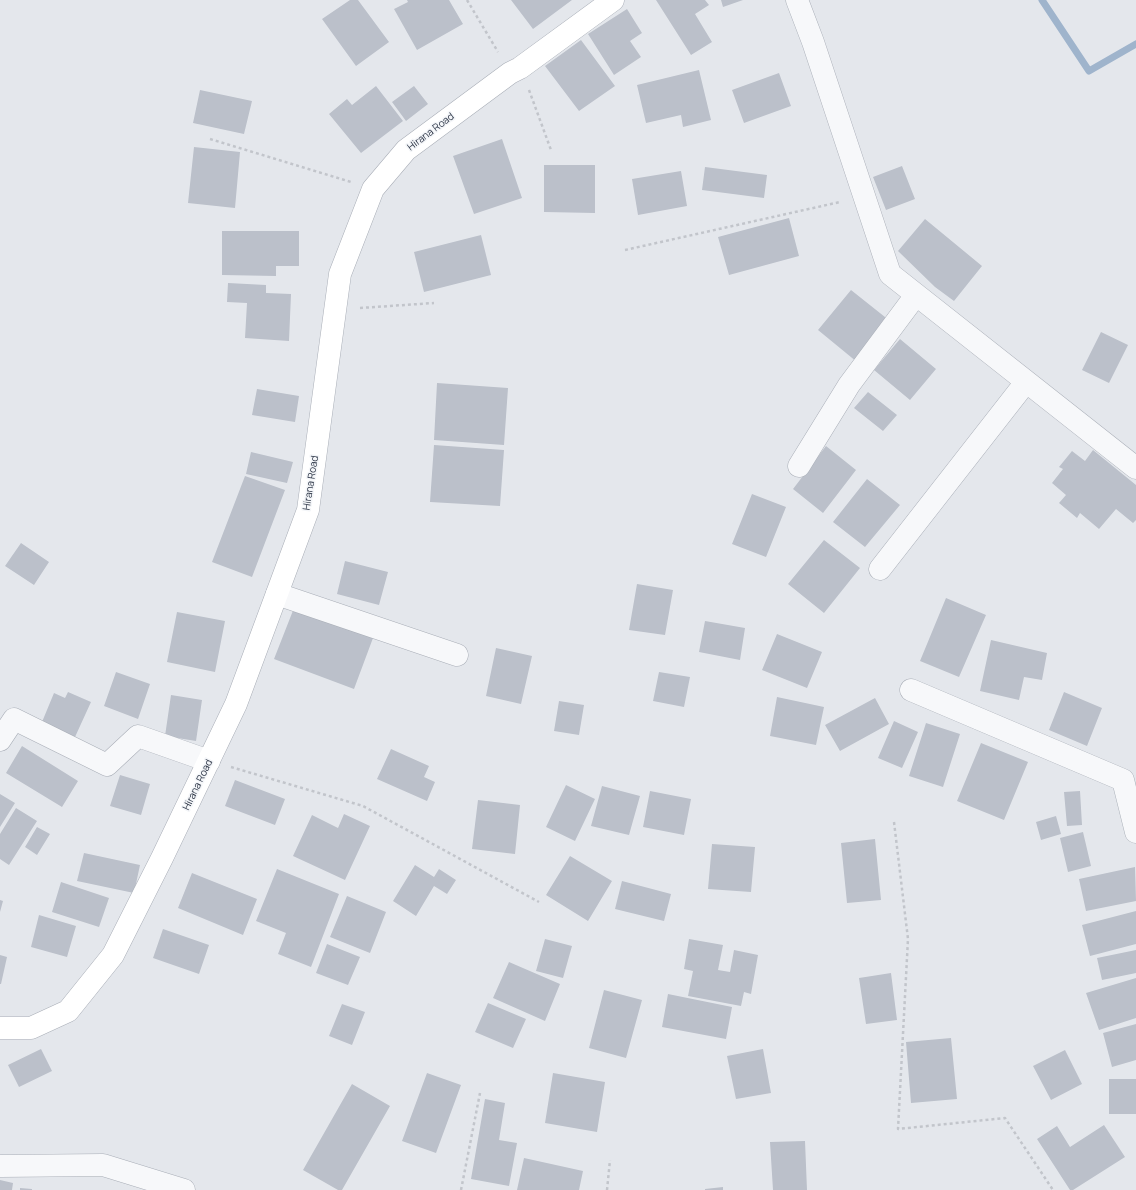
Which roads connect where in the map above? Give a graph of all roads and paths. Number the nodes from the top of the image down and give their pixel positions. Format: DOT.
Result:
graph roads {
  1 [pos="467,0"];
  2 [pos="613,0"];
  3 [pos="797,0"];
  4 [pos="515,70"];
  5 [pos="210,139"];
  6 [pos="551,150"];
  7 [pos="373,189"];
  8 [pos="864,196"];
  9 [pos="625,250"];
  10 [pos="916,295"];
  11 [pos="434,303"];
  12 [pos="335,309"];
  13 [pos="1026,382"];
  14 [pos="799,466"];
  15 [pos="1136,468"];
  16 [pos="880,569"];
  17 [pos="277,594"];
  18 [pos="457,655"];
  19 [pos="911,690"];
  20 [pos="0,740"];
  21 [pos="209,761"];
  22 [pos="894,822"];
  23 [pos="1136,832"];
  24 [pos="539,902"];
  25 [pos="0,1028"];
  26 [pos="480,1093"];
  27 [pos="610,1160"];
  28 [pos="0,1166"];
  29 [pos="184,1190"];
  30 [pos="461,1190"];
  31 [pos="608,1190"];
  32 [pos="1053,1190"];
  1 -- 4 [label="path"];
  2 -- 4 [label="street, Hirana Road"];
  3 -- 8 [label="street"];
  4 -- 6 [label="path"];
  4 -- 7 [label="street, Hirana Road"];
  5 -- 7 [label="path"];
  7 -- 12 [label="street, Hirana Road"];
  8 -- 9 [label="path"];
  8 -- 10 [label="street"];
  10 -- 13 [label="street"];
  10 -- 14 [label="street"];
  11 -- 12 [label="path"];
  12 -- 17 [label="street, Hirana Road"];
  13 -- 15 [label="street"];
  13 -- 16 [label="street"];
  17 -- 18 [label="street"];
  17 -- 21 [label="street, Hirana Road"];
  19 -- 23 [label="street"];
  20 -- 21 [label="street"];
  21 -- 24 [label="path"];
  21 -- 25 [label="street, Hirana Road"];
  22 -- 32 [label="path"];
  26 -- 30 [label="path"];
  27 -- 31 [label="path"];
  28 -- 29 [label="street"];
}
